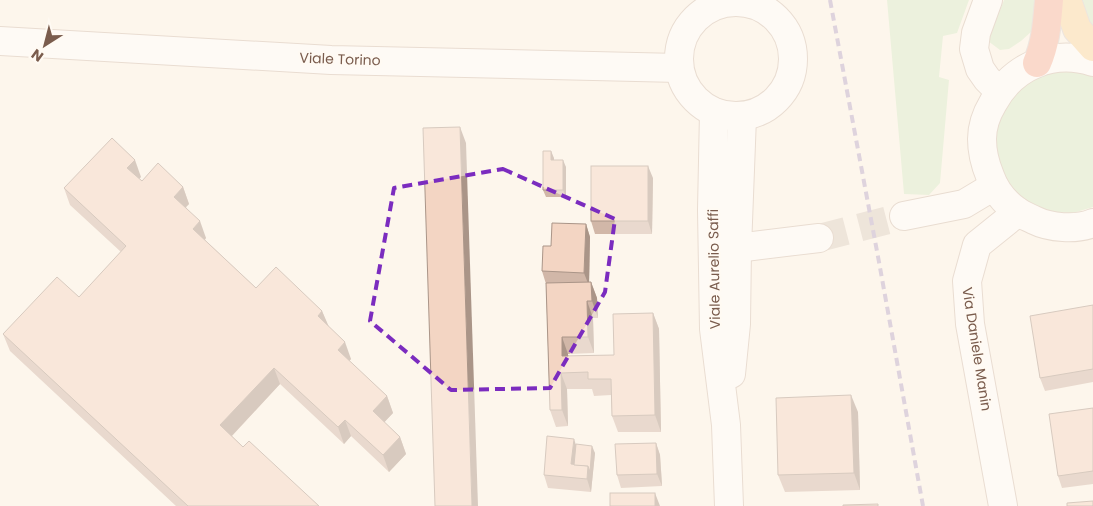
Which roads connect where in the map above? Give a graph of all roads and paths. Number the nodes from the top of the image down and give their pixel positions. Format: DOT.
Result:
graph roads {
  1 [pos="988,0"];
  2 [pos="1049,0"];
  3 [pos="1067,0"];
  4 [pos="723,1"];
  5 [pos="0,41"];
  6 [pos="1093,47"];
  7 [pos="1093,62"];
  8 [pos="1037,63"];
  9 [pos="680,68"];
  10 [pos="999,91"];
  11 [pos="714,112"];
  12 [pos="742,117"];
  13 [pos="994,186"];
  14 [pos="1018,212"];
  15 [pos="904,216"];
  16 [pos="1093,223"];
  17 [pos="819,238"];
  18 [pos="737,248"];
  19 [pos="726,425"];
  20 [pos="729,506"];
  21 [pos="1003,506"];
  1 -- 10 [label="street"];
  2 -- 8 [label="highway"];
  3 -- 6 [label="main road"];
  4 -- 9 [label="street"];
  4 -- 12 [label="street"];
  5 -- 9 [label="street, Viale Torino"];
  7 -- 8 [label="street"];
  8 -- 10 [label="street"];
  9 -- 11 [label="street"];
  10 -- 13 [label="street"];
  11 -- 12 [label="street"];
  11 -- 19 [label="street, Viale Aurelio Saffi"];
  12 -- 18 [label="street, Viale Aurelio Saffi"];
  13 -- 14 [label="street"];
  13 -- 15 [label="street"];
  14 -- 16 [label="street"];
  14 -- 21 [label="street, Via Daniele Manin"];
  17 -- 18 [label="street"];
  18 -- 19 [label="street, Viale Aurelio Saffi"];
  19 -- 20 [label="street, Viale Aurelio Saffi"];
}
